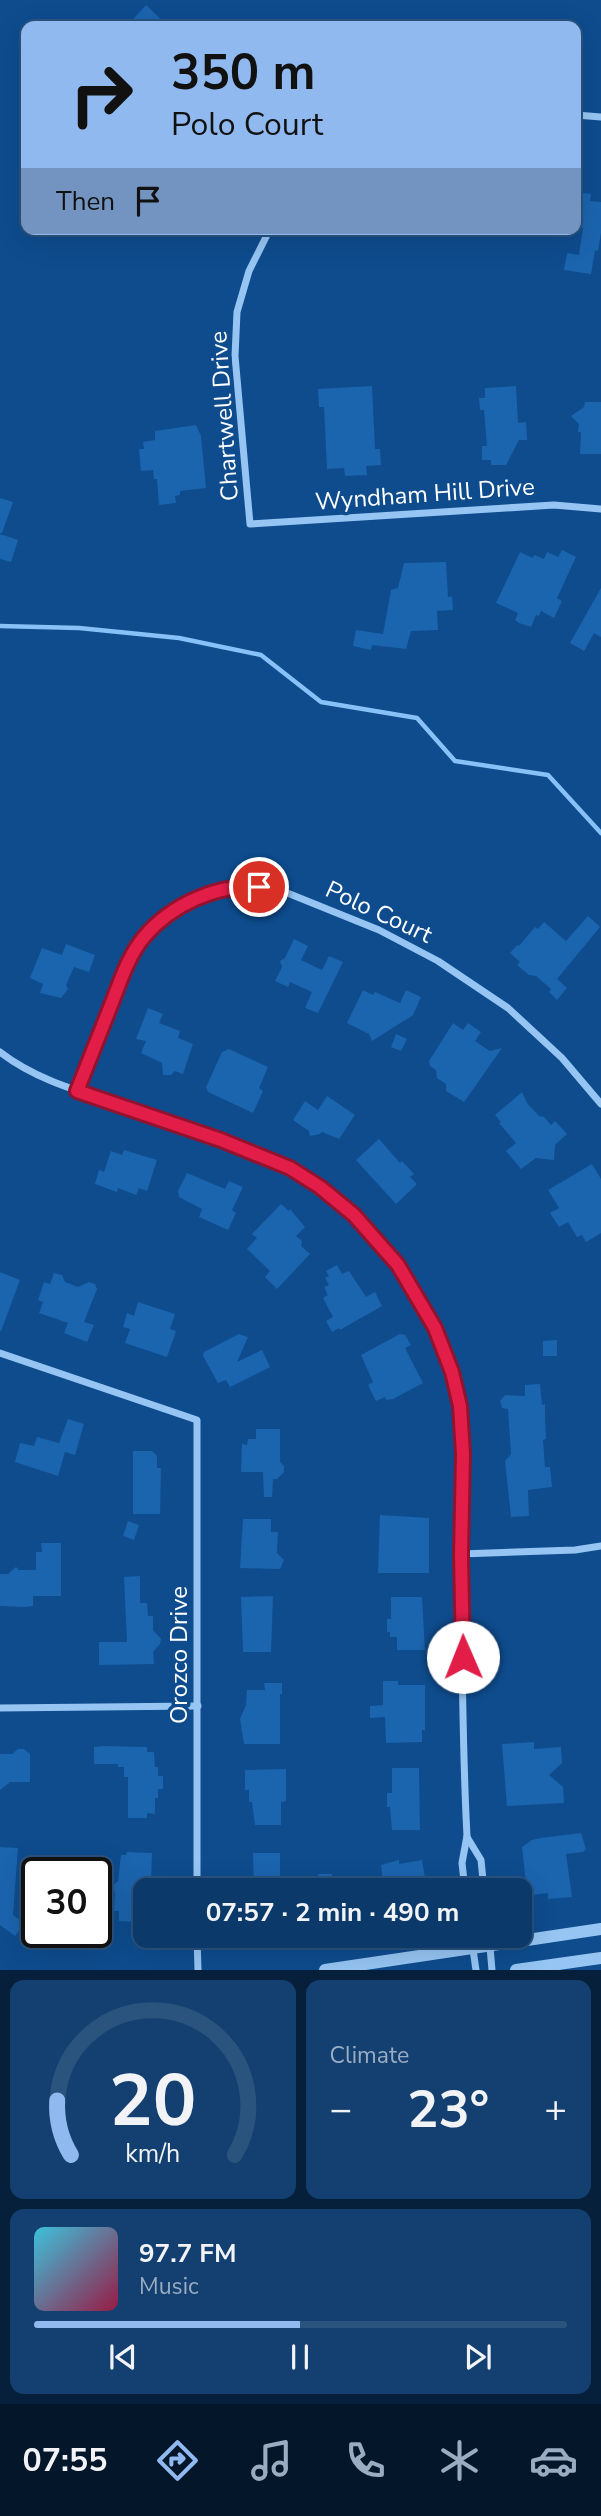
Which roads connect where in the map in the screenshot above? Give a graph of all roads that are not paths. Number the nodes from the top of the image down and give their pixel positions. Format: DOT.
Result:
graph roads {
  1 [pos="581,115"];
  2 [pos="601,117"];
  3 [pos="267,235"];
  4 [pos="601,509"];
  5 [pos="250,524"];
  6 [pos="0,1052"];
  7 [pos="77,1091"];
  8 [pos="601,1104"];
  9 [pos="0,1353"];
  10 [pos="601,1545"];
  11 [pos="461,1554"];
  12 [pos="198,1706"];
  13 [pos="0,1708"];
  14 [pos="467,1836"];
  15 [pos="197,1878"];
  16 [pos="464,1878"];
  17 [pos="483,1878"];
  18 [pos="601,1929"];
  19 [pos="532,1936"];
  20 [pos="197,1948"];
  21 [pos="440,1948"];
  22 [pos="473,1948"];
  23 [pos="491,1948"];
  24 [pos="601,1958"];
  25 [pos="198,1970"];
  26 [pos="325,1970"];
  27 [pos="476,1970"];
  28 [pos="492,1970"];
  29 [pos="516,1970"];
  1 -- 2 [label="street"];
  3 -- 5 [label="street, Chartwell Drive"];
  4 -- 5 [label="street, Wyndham Hill Drive"];
  6 -- 7 [label="street"];
  7 -- 8 [label="street, Polo Court"];
  7 -- 11 [label="street"];
  9 -- 12 [label="street, Orozco Drive"];
  10 -- 11 [label="street"];
  11 -- 14 [label="street"];
  12 -- 13 [label="street"];
  12 -- 15 [label="street, Orozco Drive"];
  14 -- 16 [label="street"];
  14 -- 17 [label="street"];
  18 -- 19 [label="street"];
  20 -- 25 [label="street"];
  21 -- 26 [label="street"];
  22 -- 27 [label="street"];
  23 -- 28 [label="street"];
  24 -- 29 [label="street"];
}
